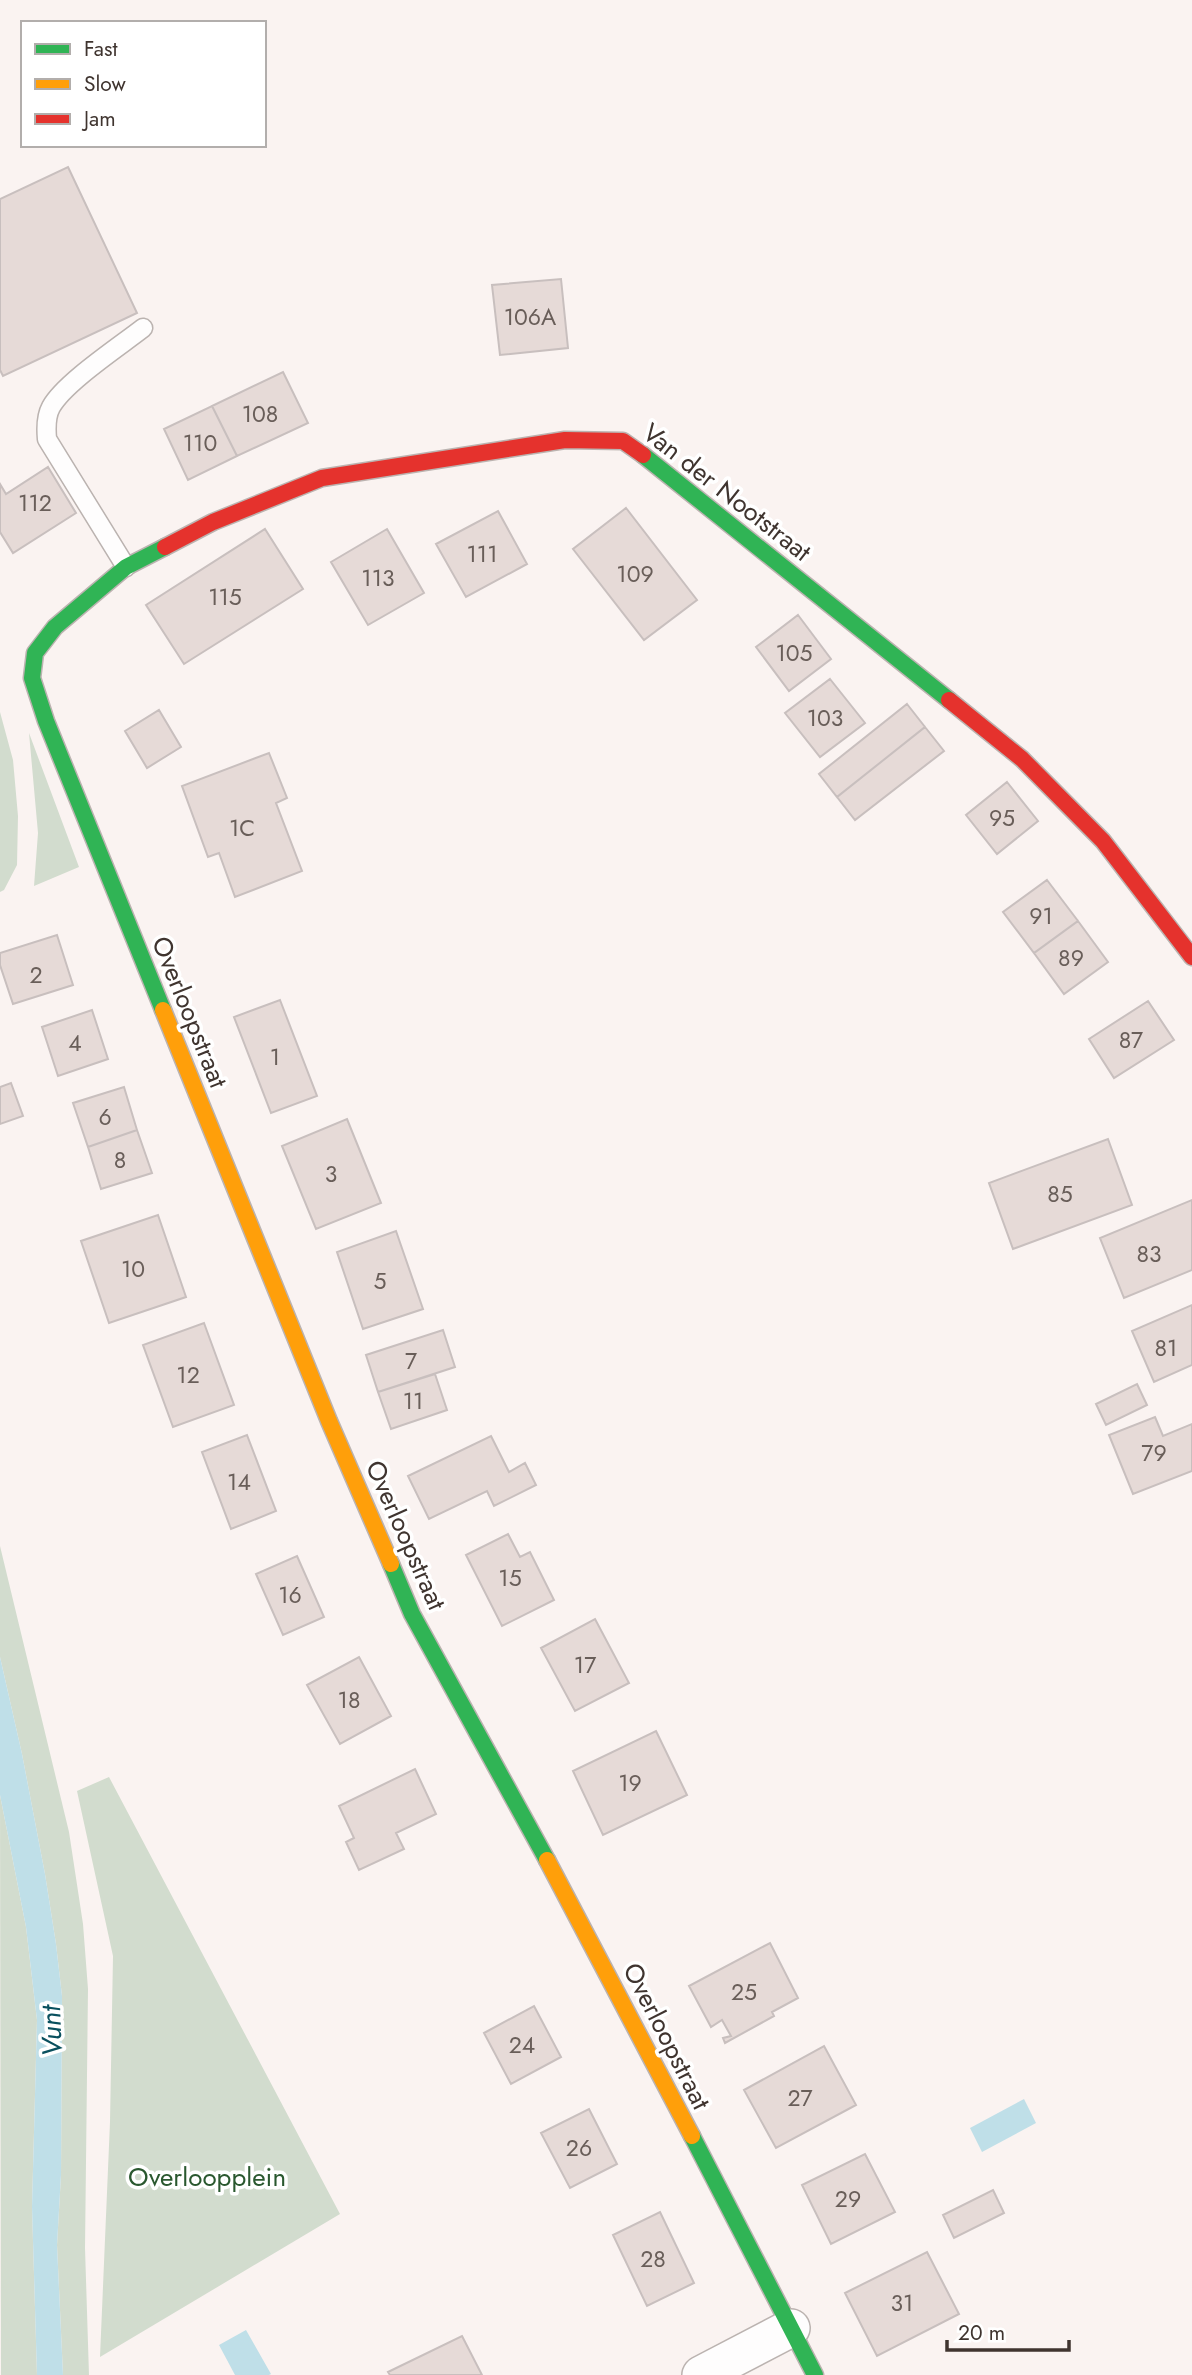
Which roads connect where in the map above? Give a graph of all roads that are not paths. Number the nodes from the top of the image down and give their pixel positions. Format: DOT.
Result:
graph roads {
  1 [pos="143,328"];
  2 [pos="126,567"];
  3 [pos="32,678"];
  4 [pos="1192,957"];
  5 [pos="791,2328"];
  6 [pos="701,2375"];
  7 [pos="816,2375"];
  1 -- 2 [label="lane"];
  2 -- 3 [label="street, Van der Nootstraat"];
  2 -- 4 [label="street, Van der Nootstraat"];
  3 -- 5 [label="street, Overloopstraat"];
  5 -- 6 [label="street"];
  5 -- 7 [label="street, Overloopstraat"];
}
